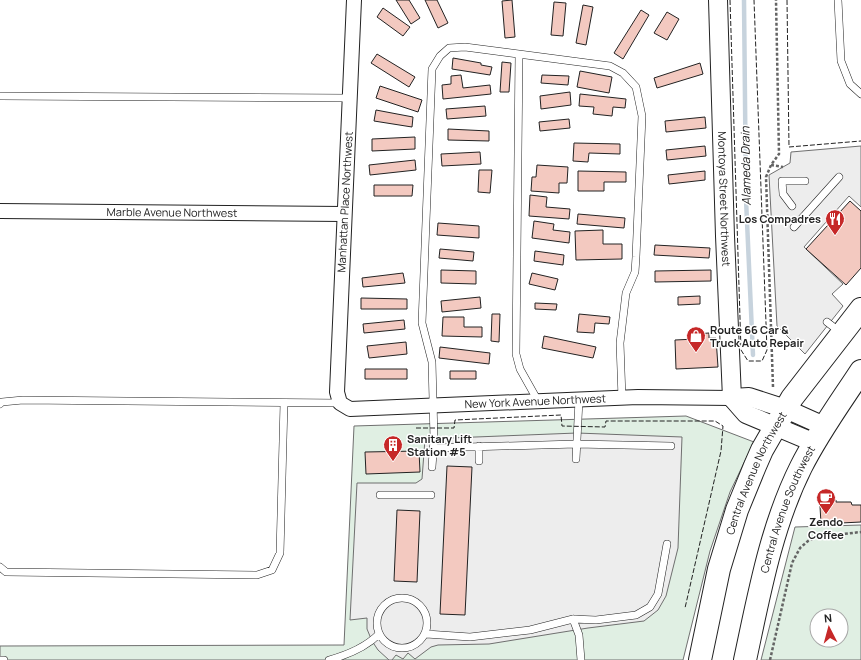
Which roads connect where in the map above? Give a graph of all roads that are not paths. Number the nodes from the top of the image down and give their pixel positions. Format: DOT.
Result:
graph roads {
  1 [pos="354,0"];
  2 [pos="718,0"];
  3 [pos="838,0"];
  4 [pos="519,54"];
  5 [pos="861,94"];
  6 [pos="0,96"];
  7 [pos="350,98"];
  8 [pos="839,177"];
  9 [pos="805,181"];
  10 [pos="792,206"];
  11 [pos="0,211"];
  12 [pos="344,214"];
  13 [pos="794,227"];
  14 [pos="861,309"];
  15 [pos="860,376"];
  16 [pos="622,398"];
  17 [pos="732,398"];
  18 [pos="579,400"];
  19 [pos="538,401"];
  20 [pos="284,403"];
  21 [pos="340,403"];
  22 [pos="0,404"];
  23 [pos="433,406"];
  24 [pos="781,418"];
  25 [pos="820,434"];
  26 [pos="576,444"];
  27 [pos="479,446"];
  28 [pos="671,446"];
  29 [pos="434,448"];
  30 [pos="576,459"];
  31 [pos="479,461"];
  32 [pos="432,467"];
  33 [pos="380,495"];
  34 [pos="431,495"];
  35 [pos="667,544"];
  36 [pos="0,567"];
  37 [pos="573,619"];
  38 [pos="379,634"];
  39 [pos="426,634"];
  40 [pos="0,660"];
  41 [pos="4,660"];
  42 [pos="329,660"];
  43 [pos="581,660"];
  44 [pos="700,660"];
  45 [pos="745,660"];
  1 -- 7 [label="street, Manhattan Place Northwest"];
  2 -- 17 [label="street, Montoya Street Northwest"];
  3 -- 5 [label="lane"];
  4 -- 16 [label="lane"];
  4 -- 19 [label="lane"];
  4 -- 23 [label="lane"];
  6 -- 7 [label="lane"];
  7 -- 12 [label="street, Manhattan Place Northwest"];
  8 -- 13 [label="lane"];
  9 -- 10 [label="lane"];
  11 -- 12 [label="street, Marble Avenue Northwest"];
  12 -- 21 [label="street, Manhattan Place Northwest"];
  14 -- 24 [label="main road, Central Avenue Northwest"];
  15 -- 25 [label="main road, Central Avenue Southwest"];
  16 -- 17 [label="street, New York Avenue Northwest"];
  16 -- 18 [label="street, New York Avenue Northwest"];
  17 -- 24 [label="street"];
  18 -- 19 [label="street, New York Avenue Northwest"];
  18 -- 26 [label="lane"];
  19 -- 23 [label="street, New York Avenue Northwest"];
  20 -- 21 [label="lane"];
  20 -- 22 [label="lane"];
  20 -- 36 [label="lane"];
  21 -- 23 [label="street, New York Avenue Northwest"];
  23 -- 29 [label="lane"];
  24 -- 25 [label="street"];
  24 -- 44 [label="main road, Central Avenue Northwest"];
  25 -- 45 [label="main road, Central Avenue Southwest"];
  26 -- 27 [label="lane"];
  26 -- 28 [label="lane"];
  26 -- 30 [label="lane"];
  27 -- 29 [label="lane"];
  27 -- 31 [label="lane"];
  29 -- 32 [label="lane"];
  33 -- 34 [label="lane"];
  35 -- 37 [label="lane"];
  37 -- 39 [label="lane"];
  37 -- 43 [label="lane"];
  38 -- 39 [label="lane"];
  38 -- 39 [label="lane"];
  38 -- 42 [label="lane"];
  40 -- 41 [label="lane"];
}
